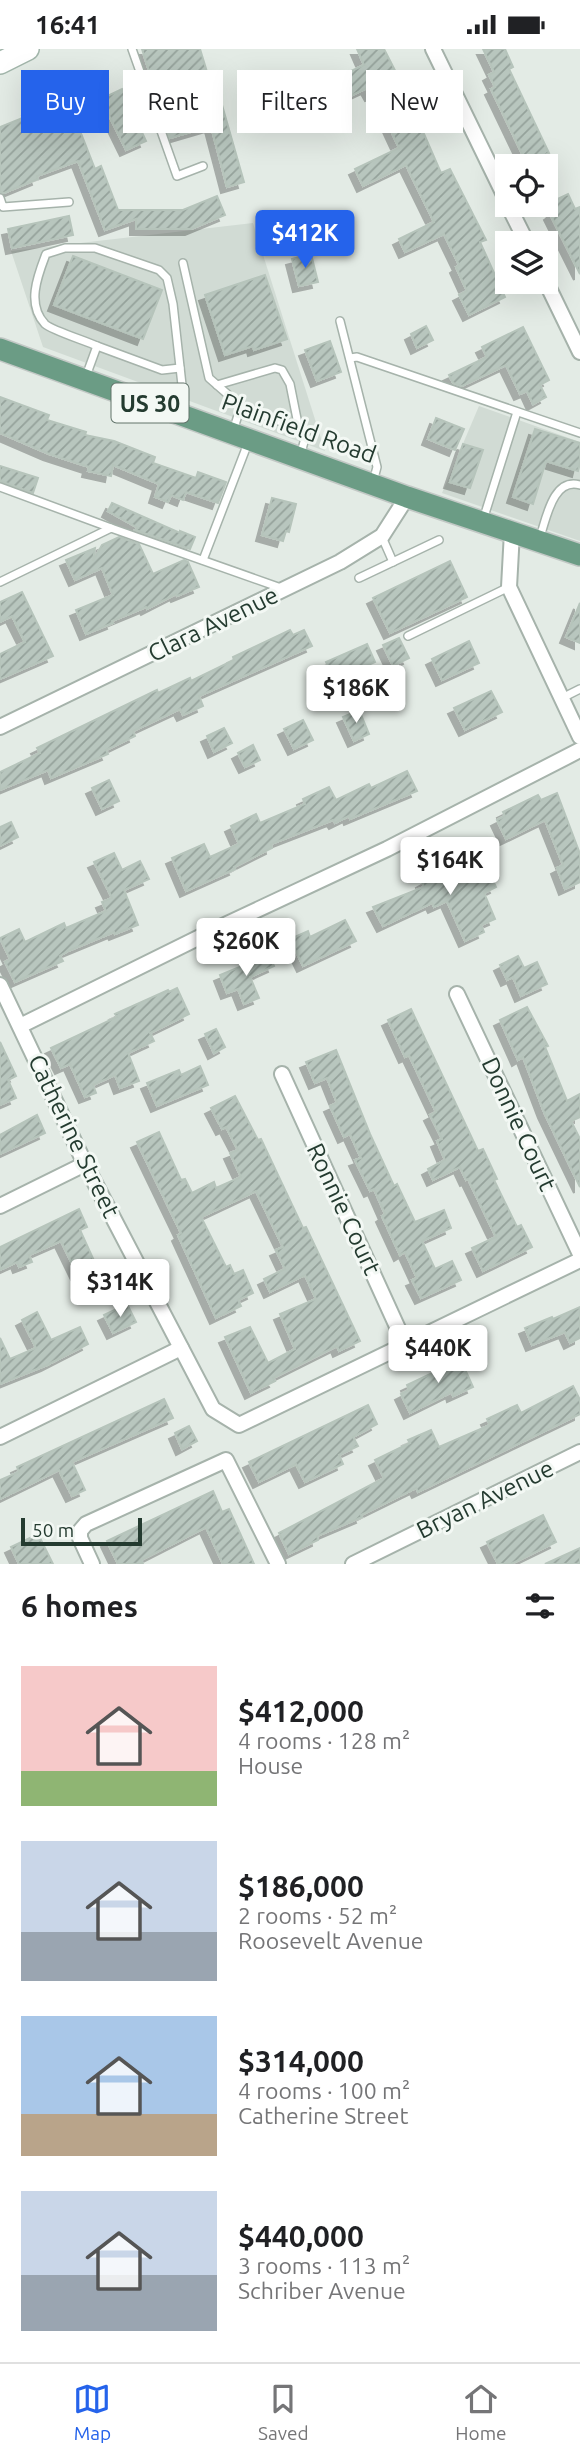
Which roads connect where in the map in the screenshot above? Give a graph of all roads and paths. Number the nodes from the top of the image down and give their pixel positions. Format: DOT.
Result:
graph roads {
  1 [pos="28,49"];
  2 [pos="132,49"];
  3 [pos="433,49"];
  4 [pos="0,63"];
  5 [pos="203,166"];
  6 [pos="495,177"];
  7 [pos="0,198"];
  8 [pos="69,202"];
  9 [pos="183,263"];
  10 [pos="553,294"];
  11 [pos="341,321"];
  12 [pos="575,331"];
  13 [pos="97,345"];
  14 [pos="0,349"];
  15 [pos="580,352"];
  16 [pos="350,358"];
  17 [pos="180,367"];
  18 [pos="85,379"];
  19 [pos="217,385"];
  20 [pos="241,406"];
  21 [pos="517,412"];
  22 [pos="178,413"];
  23 [pos="299,429"];
  24 [pos="580,433"];
  25 [pos="241,435"];
  26 [pos="300,456"];
  27 [pos="372,482"];
  28 [pos="580,485"];
  29 [pos="0,487"];
  30 [pos="407,497"];
  31 [pos="482,521"];
  32 [pos="111,528"];
  33 [pos="512,532"];
  34 [pos="382,536"];
  35 [pos="439,540"];
  36 [pos="539,540"];
  37 [pos="579,552"];
  38 [pos="203,560"];
  39 [pos="393,562"];
  40 [pos="359,578"];
  41 [pos="0,582"];
  42 [pos="509,587"];
  43 [pos="285,589"];
  44 [pos="408,636"];
  45 [pos="580,689"];
  46 [pos="562,698"];
  47 [pos="0,727"];
  48 [pos="580,737"];
  49 [pos="580,750"];
  50 [pos="0,985"];
  51 [pos="457,995"];
  52 [pos="20,1026"];
  53 [pos="282,1075"];
  54 [pos="85,1164"];
  55 [pos="0,1206"];
  56 [pos="580,1254"];
  57 [pos="580,1260"];
  58 [pos="405,1344"];
  59 [pos="181,1348"];
  60 [pos="0,1437"];
  61 [pos="580,1453"];
  62 [pos="92,1564"];
  63 [pos="278,1564"];
  64 [pos="353,1564"];
  1 -- 4 [label="street"];
  2 -- 5 [label="lane"];
  3 -- 6 [label="street"];
  7 -- 8 [label="lane"];
  9 -- 19 [label="lane"];
  10 -- 12 [label="street"];
  11 -- 16 [label="lane"];
  12 -- 15 [label="street"];
  13 -- 17 [label="lane"];
  13 -- 17 [label="lane"];
  13 -- 18 [label="lane"];
  14 -- 18 [label="main road, Plainfield Road / US 30"];
  16 -- 21 [label="lane"];
  16 -- 27 [label="lane"];
  17 -- 22 [label="lane"];
  18 -- 22 [label="main road, Plainfield Road / US 30"];
  19 -- 20 [label="lane"];
  19 -- 23 [label="lane"];
  20 -- 23 [label="lane"];
  20 -- 25 [label="lane"];
  21 -- 24 [label="lane"];
  21 -- 31 [label="lane"];
  22 -- 25 [label="main road, Plainfield Road / US 30"];
  23 -- 26 [label="lane"];
  25 -- 26 [label="main road, Plainfield Road / US 30"];
  25 -- 38 [label="lane"];
  26 -- 27 [label="main road, Plainfield Road / US 30"];
  27 -- 30 [label="main road, Plainfield Road / US 30"];
  28 -- 36 [label="lane"];
  29 -- 32 [label="lane"];
  30 -- 31 [label="main road, Plainfield Road / US 30"];
  30 -- 34 [label="street, Clara Avenue"];
  31 -- 33 [label="main road, Plainfield Road / US 30"];
  32 -- 38 [label="lane"];
  32 -- 41 [label="lane"];
  33 -- 36 [label="main road, Plainfield Road / US 30"];
  33 -- 42 [label="street"];
  34 -- 39 [label="lane"];
  34 -- 43 [label="street, Clara Avenue"];
  35 -- 39 [label="lane"];
  36 -- 37 [label="main road, Plainfield Road / US 30"];
  38 -- 43 [label="lane"];
  39 -- 40 [label="lane"];
  42 -- 44 [label="lane"];
  42 -- 46 [label="street"];
  43 -- 47 [label="street, Clara Avenue"];
  45 -- 46 [label="lane"];
  46 -- 48 [label="street"];
  49 -- 52 [label="street"];
  50 -- 52 [label="street, Catherine Street"];
  51 -- 56 [label="street, Donnie Court"];
  52 -- 54 [label="street, Catherine Street"];
  53 -- 58 [label="street, Ronnie Court"];
  54 -- 55 [label="street"];
  54 -- 59 [label="street, Catherine Street"];
  57 -- 58 [label="street"];
  58 -- 59 [label="street, Catherine Street"];
  59 -- 60 [label="street"];
  61 -- 64 [label="street, Bryan Avenue"];
  62 -- 63 [label="street"];
}
